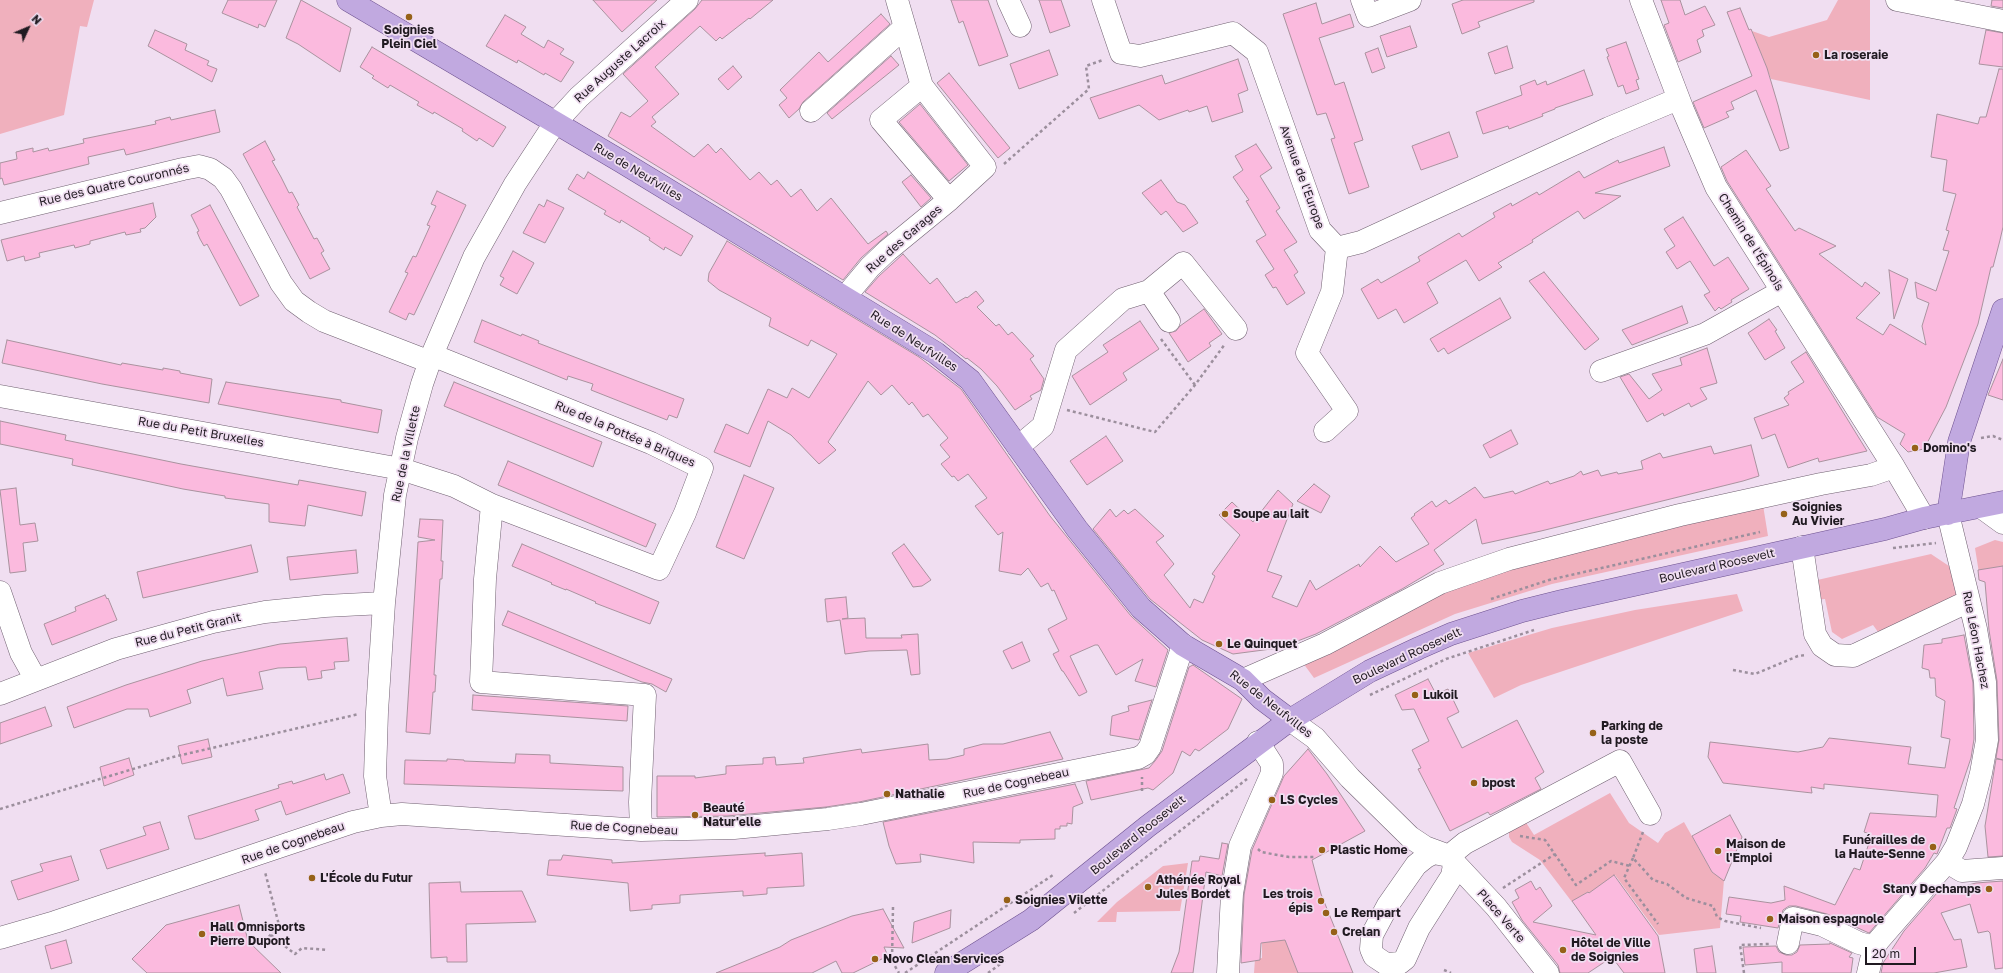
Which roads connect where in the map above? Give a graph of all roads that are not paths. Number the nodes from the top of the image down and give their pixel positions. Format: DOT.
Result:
graph roads {
  1 [pos="348,0"];
  2 [pos="687,0"];
  3 [pos="897,0"];
  4 [pos="1008,0"];
  5 [pos="1103,0"];
  6 [pos="1362,0"];
  7 [pos="1410,0"];
  8 [pos="1641,0"];
  9 [pos="1898,0"];
  10 [pos="2003,20"];
  11 [pos="1020,26"];
  12 [pos="905,27"];
  13 [pos="922,86"];
  14 [pos="1678,99"];
  15 [pos="811,111"];
  16 [pos="555,123"];
  17 [pos="949,200"];
  18 [pos="0,213"];
  19 [pos="1337,248"];
  20 [pos="1149,291"];
  21 [pos="1782,291"];
  22 [pos="845,297"];
  23 [pos="2003,310"];
  24 [pos="1169,321"];
  25 [pos="1236,329"];
  26 [pos="431,358"];
  27 [pos="1601,371"];
  28 [pos="0,396"];
  29 [pos="1325,431"];
  30 [pos="1018,447"];
  31 [pos="1894,467"];
  32 [pos="401,469"];
  33 [pos="2003,502"];
  34 [pos="492,504"];
  35 [pos="1981,507"];
  36 [pos="1948,514"];
  37 [pos="1924,518"];
  38 [pos="2003,523"];
  39 [pos="1802,547"];
  40 [pos="0,592"];
  41 [pos="1969,601"];
  42 [pos="384,603"];
  43 [pos="1183,645"];
  44 [pos="36,680"];
  45 [pos="1243,680"];
  46 [pos="0,694"];
  47 [pos="1290,720"];
  48 [pos="1258,742"];
  49 [pos="1650,814"];
  50 [pos="381,816"];
  51 [pos="640,830"];
  52 [pos="1410,837"];
  53 [pos="1448,857"];
  54 [pos="1419,862"];
  55 [pos="1947,862"];
  56 [pos="2003,868"];
  57 [pos="0,938"];
  58 [pos="1788,943"];
  59 [pos="1874,947"];
  60 [pos="1385,969"];
  61 [pos="946,973"];
  62 [pos="1228,973"];
  63 [pos="1548,973"];
  64 [pos="1868,973"];
  1 -- 16 [label="main road, Rue de Neufvilles"];
  2 -- 16 [label="street, Rue Auguste Lacroix"];
  3 -- 12 [label="street"];
  4 -- 11 [label="street"];
  5 -- 19 [label="street, Avenue de l'Europe"];
  6 -- 7 [label="street"];
  8 -- 14 [label="street, Chemin de l'Épinois"];
  9 -- 10 [label="street"];
  12 -- 13 [label="street"];
  12 -- 15 [label="street"];
  13 -- 17 [label="street, Rue des Garages"];
  13 -- 17 [label="street, Rue des Garages"];
  14 -- 19 [label="street"];
  14 -- 21 [label="street, Chemin de l'Épinois"];
  16 -- 22 [label="main road, Rue de Neufvilles"];
  16 -- 26 [label="street, Rue de la Villette"];
  17 -- 22 [label="street, Rue des Garages"];
  18 -- 26 [label="street, Rue des Quatre Couronnés"];
  19 -- 29 [label="street"];
  20 -- 24 [label="street"];
  20 -- 25 [label="street"];
  20 -- 30 [label="street"];
  21 -- 27 [label="street"];
  21 -- 31 [label="street, Chemin de l'Épinois"];
  22 -- 30 [label="main road, Rue de Neufvilles"];
  23 -- 36 [label="main road"];
  26 -- 32 [label="street, Rue de la Villette"];
  26 -- 34 [label="street, Rue de la Pottée à Briques"];
  28 -- 32 [label="street, Rue du Petit Bruxelles"];
  30 -- 43 [label="main road, Rue de Neufvilles"];
  31 -- 37 [label="street, Chemin de l'Épinois"];
  31 -- 45 [label="street"];
  32 -- 34 [label="street, Rue de la Pottée à Briques"];
  32 -- 42 [label="street, Rue de la Villette"];
  33 -- 35 [label="main road, Boulevard Roosevelt"];
  34 -- 51 [label="street"];
  35 -- 36 [label="main road, Boulevard Roosevelt"];
  35 -- 38 [label="street"];
  36 -- 37 [label="main road, Boulevard Roosevelt"];
  36 -- 41 [label="street, Rue Léon Hachez"];
  37 -- 39 [label="main road, Boulevard Roosevelt"];
  39 -- 41 [label="street"];
  39 -- 47 [label="main road, Boulevard Roosevelt"];
  40 -- 44 [label="street"];
  41 -- 55 [label="street, Rue Léon Hachez"];
  42 -- 44 [label="street, Rue du Petit Granit"];
  42 -- 50 [label="street, Rue de la Villette"];
  43 -- 45 [label="main road, Rue de Neufvilles"];
  43 -- 51 [label="street, Rue de Cognebeau"];
  44 -- 46 [label="street, Rue du Petit Granit"];
  45 -- 47 [label="main road, Rue de Neufvilles"];
  47 -- 48 [label="main road, Boulevard Roosevelt"];
  47 -- 52 [label="street, Rue de Neufvilles"];
  48 -- 61 [label="main road, Boulevard Roosevelt"];
  48 -- 62 [label="street"];
  49 -- 53 [label="street"];
  50 -- 51 [label="street, Rue de Cognebeau"];
  50 -- 57 [label="street, Rue de Cognebeau"];
  52 -- 53 [label="street"];
  52 -- 54 [label="street"];
  53 -- 54 [label="street"];
  53 -- 60 [label="street"];
  53 -- 63 [label="street, Place Verte"];
  54 -- 60 [label="street"];
  55 -- 56 [label="street"];
  55 -- 59 [label="street, Rue Léon Hachez"];
  58 -- 59 [label="street"];
  59 -- 64 [label="street, Rue Léon Hachez"];
}
